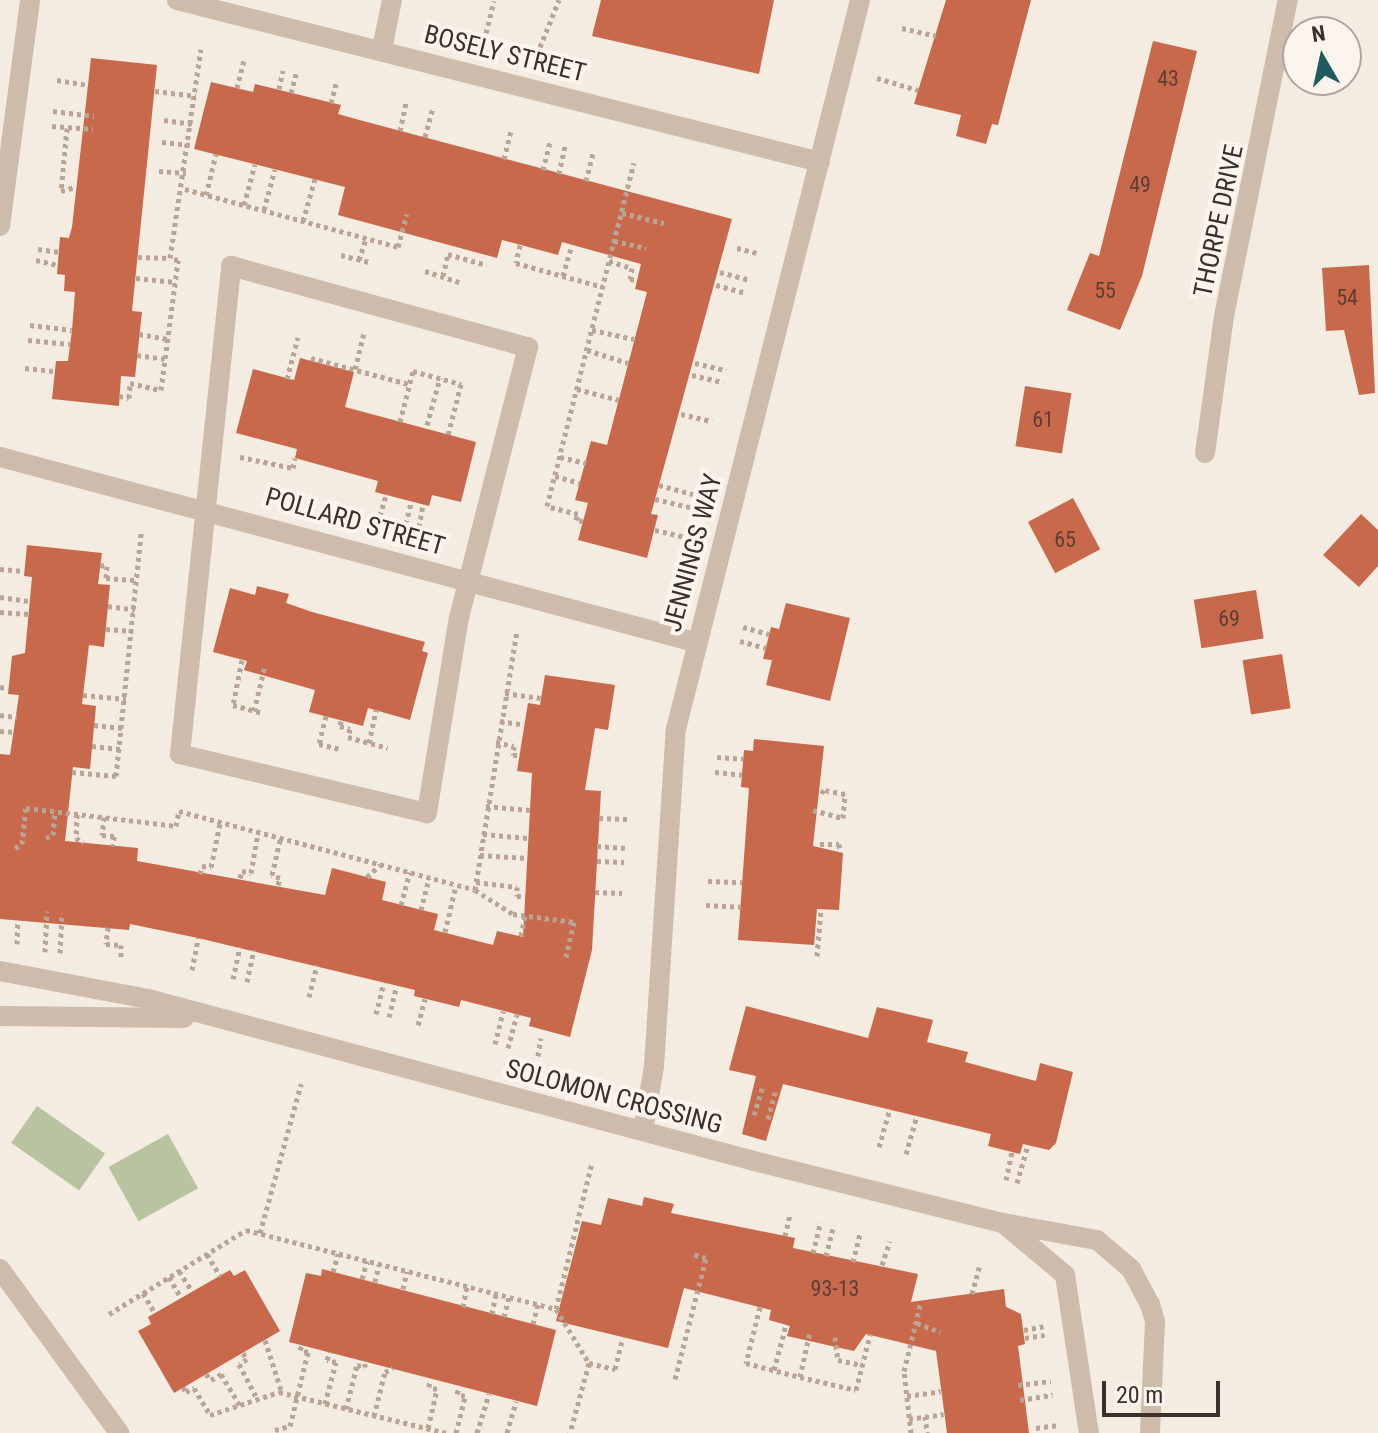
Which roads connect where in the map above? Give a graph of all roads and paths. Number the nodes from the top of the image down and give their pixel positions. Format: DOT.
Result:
graph roads {
  1 [pos="30,0"];
  2 [pos="177,0"];
  3 [pos="392,0"];
  4 [pos="559,0"];
  5 [pos="860,0"];
  6 [pos="1288,0"];
  7 [pos="494,1"];
  8 [pos="902,28"];
  9 [pos="486,33"];
  10 [pos="936,36"];
  11 [pos="540,47"];
  12 [pos="201,49"];
  13 [pos="382,49"];
  14 [pos="244,60"];
  15 [pos="283,70"];
  16 [pos="296,74"];
  17 [pos="877,78"];
  18 [pos="57,80"];
  19 [pos="336,84"];
  20 [pos="88,85"];
  21 [pos="237,88"];
  22 [pos="279,89"];
  23 [pos="918,90"];
  24 [pos="155,91"];
  25 [pos="291,93"];
  26 [pos="196,96"];
  27 [pos="331,103"];
  28 [pos="406,103"];
  29 [pos="432,110"];
  30 [pos="53,111"];
  31 [pos="94,116"];
  32 [pos="164,120"];
  33 [pos="193,124"];
  34 [pos="52,126"];
  35 [pos="67,128"];
  36 [pos="93,129"];
  37 [pos="400,131"];
  38 [pos="511,131"];
  39 [pos="425,137"];
  40 [pos="550,141"];
  41 [pos="162,142"];
  42 [pos="190,145"];
  43 [pos="565,145"];
  44 [pos="593,152"];
  45 [pos="216,154"];
  46 [pos="504,159"];
  47 [pos="820,162"];
  48 [pos="634,163"];
  49 [pos="255,164"];
  50 [pos="275,169"];
  51 [pos="543,170"];
  52 [pos="159,171"];
  53 [pos="186,173"];
  54 [pos="559,174"];
  55 [pos="315,179"];
  56 [pos="586,181"];
  57 [pos="75,187"];
  58 [pos="185,189"];
  59 [pos="206,195"];
  60 [pos="244,205"];
  61 [pos="264,210"];
  62 [pos="621,213"];
  63 [pos="407,214"];
  64 [pos="303,221"];
  65 [pos="664,223"];
  66 [pos="0,226"];
  67 [pos="366,238"];
  68 [pos="614,241"];
  69 [pos="520,245"];
  70 [pos="572,245"];
  71 [pos="646,248"];
  72 [pos="737,248"];
  73 [pos="38,249"];
  74 [pos="59,252"];
  75 [pos="757,253"];
  76 [pos="341,255"];
  77 [pos="138,257"];
  78 [pos="170,258"];
  79 [pos="36,260"];
  80 [pos="359,260"];
  81 [pos="609,261"];
  82 [pos="370,262"];
  83 [pos="58,265"];
  84 [pos="486,265"];
  85 [pos="425,271"];
  86 [pos="720,272"];
  87 [pos="443,276"];
  88 [pos="563,276"];
  89 [pos="136,278"];
  90 [pos="638,280"];
  91 [pos="750,280"];
  92 [pos="175,282"];
  93 [pos="459,282"];
  94 [pos="716,285"];
  95 [pos="603,287"];
  96 [pos="746,293"];
  97 [pos="30,325"];
  98 [pos="72,330"];
  99 [pos="356,330"];
  100 [pos="592,330"];
  101 [pos="139,334"];
  102 [pos="298,337"];
  103 [pos="168,339"];
  104 [pos="634,339"];
  105 [pos="28,340"];
  106 [pos="70,344"];
  107 [pos="587,350"];
  108 [pos="137,355"];
  109 [pos="311,358"];
  110 [pos="165,359"];
  111 [pos="628,363"];
  112 [pos="695,363"];
  113 [pos="25,368"];
  114 [pos="355,369"];
  115 [pos="726,370"];
  116 [pos="55,371"];
  117 [pos="692,375"];
  118 [pos="440,378"];
  119 [pos="287,379"];
  120 [pos="723,382"];
  121 [pos="409,384"];
  122 [pos="577,389"];
  123 [pos="119,396"];
  124 [pos="619,400"];
  125 [pos="681,414"];
  126 [pos="712,421"];
  127 [pos="400,422"];
  128 [pos="427,425"];
  129 [pos="448,435"];
  130 [pos="1205,453"];
  131 [pos="0,457"];
  132 [pos="560,457"];
  133 [pos="295,458"];
  134 [pos="586,463"];
  135 [pos="239,467"];
  136 [pos="555,476"];
  137 [pos="580,483"];
  138 [pos="659,485"];
  139 [pos="693,494"];
  140 [pos="386,495"];
  141 [pos="655,499"];
  142 [pos="411,502"];
  143 [pos="423,505"];
  144 [pos="690,507"];
  145 [pos="208,508"];
  146 [pos="380,516"];
  147 [pos="583,521"];
  148 [pos="406,524"];
  149 [pos="419,527"];
  150 [pos="655,530"];
  151 [pos="141,533"];
  152 [pos="682,536"];
  153 [pos="100,565"];
  154 [pos="0,569"];
  155 [pos="24,571"];
  156 [pos="137,580"];
  157 [pos="467,580"];
  158 [pos="0,597"];
  159 [pos="30,601"];
  160 [pos="108,606"];
  161 [pos="135,610"];
  162 [pos="0,612"];
  163 [pos="29,614"];
  164 [pos="743,627"];
  165 [pos="106,629"];
  166 [pos="133,631"];
  167 [pos="769,634"];
  168 [pos="740,641"];
  169 [pos="695,642"];
  170 [pos="766,648"];
  171 [pos="242,660"];
  172 [pos="265,666"];
  173 [pos="0,687"];
  174 [pos="8,688"];
  175 [pos="505,693"];
  176 [pos="83,695"];
  177 [pos="541,698"];
  178 [pos="126,699"];
  179 [pos="376,710"];
  180 [pos="254,711"];
  181 [pos="262,713"];
  182 [pos="0,715"];
  183 [pos="326,716"];
  184 [pos="17,717"];
  185 [pos="341,721"];
  186 [pos="500,721"];
  187 [pos="94,725"];
  188 [pos="524,725"];
  189 [pos="122,728"];
  190 [pos="0,731"];
  191 [pos="16,732"];
  192 [pos="496,742"];
  193 [pos="369,743"];
  194 [pos="92,746"];
  195 [pos="388,748"];
  196 [pos="120,749"];
  197 [pos="340,749"];
  198 [pos="520,755"];
  199 [pos="717,757"];
  200 [pos="743,759"];
  201 [pos="72,772"];
  202 [pos="715,772"];
  203 [pos="742,775"];
  204 [pos="819,796"];
  205 [pos="486,806"];
  206 [pos="530,810"];
  207 [pos="813,810"];
  208 [pos="55,811"];
  209 [pos="77,814"];
  210 [pos="104,817"];
  211 [pos="599,818"];
  212 [pos="627,819"];
  213 [pos="220,823"];
  214 [pos="258,833"];
  215 [pos="483,834"];
  216 [pos="46,838"];
  217 [pos="528,838"];
  218 [pos="280,839"];
  219 [pos="84,843"];
  220 [pos="820,844"];
  221 [pos="113,846"];
  222 [pos="597,846"];
  223 [pos="625,848"];
  224 [pos="840,852"];
  225 [pos="480,855"];
  226 [pos="527,858"];
  227 [pos="597,861"];
  228 [pos="624,862"];
  229 [pos="380,865"];
  230 [pos="410,872"];
  231 [pos="200,874"];
  232 [pos="367,877"];
  233 [pos="240,878"];
  234 [pos="429,878"];
  235 [pos="708,881"];
  236 [pos="476,882"];
  237 [pos="742,882"];
  238 [pos="278,885"];
  239 [pos="456,885"];
  240 [pos="475,890"];
  241 [pos="595,892"];
  242 [pos="622,893"];
  243 [pos="525,896"];
  244 [pos="401,905"];
  245 [pos="706,905"];
  246 [pos="740,907"];
  247 [pos="821,909"];
  248 [pos="421,910"];
  249 [pos="47,911"];
  250 [pos="62,913"];
  251 [pos="525,916"];
  252 [pos="18,921"];
  253 [pos="108,927"];
  254 [pos="445,932"];
  255 [pos="521,936"];
  256 [pos="198,938"];
  257 [pos="240,947"];
  258 [pos="17,949"];
  259 [pos="254,950"];
  260 [pos="45,953"];
  261 [pos="60,954"];
  262 [pos="817,956"];
  263 [pos="121,960"];
  264 [pos="565,960"];
  265 [pos="317,965"];
  266 [pos="192,970"];
  267 [pos="0,971"];
  268 [pos="233,979"];
  269 [pos="247,982"];
  270 [pos="384,983"];
  271 [pos="397,986"];
  272 [pos="309,997"];
  273 [pos="425,999"];
  274 [pos="503,1011"];
  275 [pos="376,1014"];
  276 [pos="517,1014"];
  277 [pos="0,1016"];
  278 [pos="389,1017"];
  279 [pos="212,1019"];
  280 [pos="418,1025"];
  281 [pos="541,1038"];
  282 [pos="495,1044"];
  283 [pos="508,1048"];
  284 [pos="538,1056"];
  285 [pos="301,1084"];
  286 [pos="763,1086"];
  287 [pos="776,1089"];
  288 [pos="890,1109"];
  289 [pos="754,1115"];
  290 [pos="917,1116"];
  291 [pos="768,1119"];
  292 [pos="643,1130"];
  293 [pos="1028,1145"];
  294 [pos="879,1147"];
  295 [pos="1012,1152"];
  296 [pos="906,1154"];
  297 [pos="592,1162"];
  298 [pos="1006,1180"];
  299 [pos="1017,1183"];
  300 [pos="790,1214"];
  301 [pos="821,1222"];
  302 [pos="1003,1223"];
  303 [pos="834,1225"];
  304 [pos="260,1233"];
  305 [pos="860,1233"];
  306 [pos="785,1236"];
  307 [pos="890,1241"];
  308 [pos="813,1253"];
  309 [pos="207,1254"];
  310 [pos="338,1254"];
  311 [pos="693,1254"];
  312 [pos="826,1256"];
  313 [pos="367,1261"];
  314 [pos="853,1262"];
  315 [pos="379,1264"];
  316 [pos="882,1265"];
  317 [pos="980,1265"];
  318 [pos="0,1269"];
  319 [pos="179,1271"];
  320 [pos="407,1271"];
  321 [pos="333,1272"];
  322 [pos="220,1276"];
  323 [pos="169,1277"];
  324 [pos="362,1279"];
  325 [pos="375,1282"];
  326 [pos="467,1286"];
  327 [pos="403,1289"];
  328 [pos="192,1291"];
  329 [pos="143,1293"];
  330 [pos="496,1294"];
  331 [pos="972,1294"];
  332 [pos="509,1297"];
  333 [pos="181,1298"];
  334 [pos="921,1302"];
  335 [pos="538,1304"];
  336 [pos="463,1307"];
  337 [pos="760,1307"];
  338 [pos="556,1309"];
  339 [pos="155,1313"];
  340 [pos="109,1314"];
  341 [pos="492,1314"];
  342 [pos="504,1317"];
  343 [pos="917,1323"];
  344 [pos="533,1324"];
  345 [pos="786,1325"];
  346 [pos="1045,1326"];
  347 [pos="1024,1330"];
  348 [pos="810,1331"];
  349 [pos="940,1332"];
  350 [pos="870,1335"];
  351 [pos="1045,1335"];
  352 [pos="835,1337"];
  353 [pos="623,1338"];
  354 [pos="1025,1338"];
  355 [pos="265,1340"];
  356 [pos="302,1345"];
  357 [pos="330,1352"];
  358 [pos="243,1353"];
  359 [pos="365,1361"];
  360 [pos="589,1363"];
  361 [pos="862,1365"];
  362 [pos="393,1368"];
  363 [pos="774,1370"];
  364 [pos="206,1374"];
  365 [pos="800,1377"];
  366 [pos="675,1379"];
  367 [pos="430,1380"];
  368 [pos="1052,1381"];
  369 [pos="1018,1385"];
  370 [pos="183,1387"];
  371 [pos="459,1387"];
  372 [pos="941,1391"];
  373 [pos="282,1393"];
  374 [pos="489,1394"];
  375 [pos="1054,1395"];
  376 [pos="907,1396"];
  377 [pos="298,1397"];
  378 [pos="258,1400"];
  379 [pos="1020,1400"];
  380 [pos="516,1401"];
  381 [pos="325,1404"];
  382 [pos="240,1406"];
  383 [pos="346,1409"];
  384 [pos="944,1414"];
  385 [pos="374,1416"];
  386 [pos="925,1416"];
  387 [pos="909,1419"];
  388 [pos="1058,1425"];
  389 [pos="428,1428"];
  390 [pos="1036,1428"];
  391 [pos="275,1430"];
  392 [pos="119,1433"];
  393 [pos="446,1433"];
  394 [pos="456,1433"];
  395 [pos="477,1433"];
  396 [pos="507,1433"];
  397 [pos="570,1433"];
  398 [pos="911,1433"];
  399 [pos="927,1433"];
  400 [pos="1089,1433"];
  401 [pos="1150,1433"];
  1 -- 66 [label="street"];
  2 -- 13 [label="street, BOSELY STREET"];
  3 -- 13 [label="street"];
  4 -- 11 [label="path"];
  5 -- 47 [label="street, JENNINGS WAY"];
  6 -- 130 [label="street, THORPE DRIVE"];
  7 -- 9 [label="path"];
  8 -- 10 [label="path"];
  12 -- 26 [label="path"];
  13 -- 47 [label="street, BOSELY STREET"];
  14 -- 21 [label="path"];
  15 -- 22 [label="path"];
  16 -- 25 [label="path"];
  17 -- 23 [label="path"];
  18 -- 20 [label="path"];
  19 -- 27 [label="path"];
  24 -- 26 [label="path"];
  26 -- 33 [label="path"];
  28 -- 37 [label="path"];
  29 -- 39 [label="path"];
  30 -- 31 [label="path"];
  32 -- 33 [label="path"];
  33 -- 42 [label="path"];
  34 -- 35 [label="path"];
  35 -- 36 [label="path"];
  35 -- 57 [label="path"];
  38 -- 46 [label="path"];
  40 -- 51 [label="path"];
  41 -- 42 [label="path"];
  42 -- 53 [label="path"];
  43 -- 54 [label="path"];
  44 -- 56 [label="path"];
  45 -- 59 [label="path"];
  47 -- 169 [label="street, JENNINGS WAY"];
  48 -- 62 [label="path"];
  49 -- 60 [label="path"];
  50 -- 61 [label="path"];
  52 -- 53 [label="path"];
  53 -- 58 [label="path"];
  55 -- 64 [label="path"];
  58 -- 59 [label="path"];
  58 -- 78 [label="path"];
  59 -- 60 [label="path"];
  60 -- 61 [label="path"];
  61 -- 64 [label="path"];
  62 -- 65 [label="path"];
  62 -- 68 [label="path"];
  63 -- 67 [label="path"];
  64 -- 67 [label="path"];
  67 -- 80 [label="path"];
  68 -- 71 [label="path"];
  68 -- 81 [label="path"];
  69 -- 88 [label="path"];
  70 -- 88 [label="path"];
  72 -- 75 [label="path"];
  73 -- 74 [label="path"];
  76 -- 80 [label="path"];
  77 -- 78 [label="path"];
  78 -- 92 [label="path"];
  79 -- 83 [label="path"];
  80 -- 82 [label="path"];
  81 -- 90 [label="path"];
  81 -- 95 [label="path"];
  84 -- 87 [label="path"];
  85 -- 87 [label="path"];
  86 -- 91 [label="path"];
  87 -- 93 [label="path"];
  88 -- 95 [label="path"];
  89 -- 92 [label="path"];
  92 -- 103 [label="path"];
  94 -- 96 [label="path"];
  95 -- 100 [label="path"];
  97 -- 98 [label="path"];
  99 -- 114 [label="path"];
  100 -- 104 [label="path"];
  100 -- 107 [label="path"];
  101 -- 103 [label="path"];
  102 -- 119 [label="path"];
  103 -- 110 [label="path"];
  105 -- 106 [label="path"];
  107 -- 111 [label="path"];
  107 -- 122 [label="path"];
  108 -- 110 [label="path"];
  109 -- 114 [label="path"];
  110 -- 123 [label="path"];
  112 -- 115 [label="path"];
  113 -- 116 [label="path"];
  114 -- 121 [label="path"];
  117 -- 120 [label="path"];
  118 -- 121 [label="path"];
  118 -- 128 [label="path"];
  118 -- 129 [label="path"];
  121 -- 127 [label="path"];
  122 -- 124 [label="path"];
  122 -- 132 [label="path"];
  125 -- 126 [label="path"];
  131 -- 145 [label="street, POLLARD STREET"];
  132 -- 134 [label="path"];
  132 -- 136 [label="path"];
  133 -- 135 [label="path"];
  136 -- 137 [label="path"];
  136 -- 147 [label="path"];
  138 -- 139 [label="path"];
  140 -- 146 [label="path"];
  141 -- 144 [label="path"];
  142 -- 148 [label="path"];
  143 -- 149 [label="path"];
  145 -- 157 [label="street, POLLARD STREET"];
  145 -- 157 [label="street"];
  145 -- 157 [label="street"];
  150 -- 152 [label="path"];
  151 -- 156 [label="path"];
  153 -- 156 [label="path"];
  154 -- 155 [label="path"];
  156 -- 161 [label="path"];
  157 -- 169 [label="street, POLLARD STREET"];
  158 -- 159 [label="path"];
  160 -- 161 [label="path"];
  161 -- 166 [label="path"];
  162 -- 163 [label="path"];
  164 -- 167 [label="path"];
  165 -- 166 [label="path"];
  166 -- 178 [label="path"];
  168 -- 170 [label="path"];
  169 -- 292 [label="street, JENNINGS WAY"];
  171 -- 180 [label="path"];
  172 -- 180 [label="path"];
  173 -- 174 [label="path"];
  175 -- 177 [label="path"];
  176 -- 178 [label="path"];
  178 -- 189 [label="path"];
  179 -- 193 [label="path"];
  180 -- 181 [label="path"];
  182 -- 184 [label="path"];
  183 -- 197 [label="path"];
  185 -- 193 [label="path"];
  186 -- 188 [label="path"];
  187 -- 189 [label="path"];
  189 -- 196 [label="path"];
  190 -- 191 [label="path"];
  192 -- 198 [label="path"];
  193 -- 195 [label="path"];
  194 -- 196 [label="path"];
  196 -- 201 [label="path"];
  199 -- 200 [label="path"];
  202 -- 203 [label="path"];
  204 -- 207 [label="path"];
  205 -- 206 [label="path"];
  208 -- 216 [label="path"];
  209 -- 219 [label="path"];
  210 -- 221 [label="path"];
  211 -- 212 [label="path"];
  213 -- 231 [label="path"];
  214 -- 233 [label="path"];
  215 -- 217 [label="path"];
  218 -- 238 [label="path"];
  220 -- 224 [label="path"];
  222 -- 223 [label="path"];
  225 -- 226 [label="path"];
  227 -- 228 [label="path"];
  229 -- 232 [label="path"];
  230 -- 244 [label="path"];
  234 -- 248 [label="path"];
  235 -- 237 [label="path"];
  236 -- 243 [label="path"];
  239 -- 254 [label="path"];
  240 -- 251 [label="path"];
  241 -- 242 [label="path"];
  245 -- 246 [label="path"];
  247 -- 262 [label="path"];
  249 -- 260 [label="path"];
  250 -- 261 [label="path"];
  251 -- 255 [label="path"];
  251 -- 264 [label="path"];
  252 -- 258 [label="path"];
  253 -- 263 [label="path"];
  256 -- 266 [label="path"];
  257 -- 268 [label="path"];
  259 -- 269 [label="path"];
  265 -- 272 [label="path"];
  267 -- 279 [label="street, SOLOMON CROSSING"];
  270 -- 275 [label="path"];
  271 -- 278 [label="path"];
  273 -- 280 [label="path"];
  274 -- 282 [label="path"];
  276 -- 283 [label="path"];
  277 -- 279 [label="street, SOLOMON CROSSING"];
  279 -- 292 [label="street, SOLOMON CROSSING"];
  281 -- 284 [label="path"];
  285 -- 304 [label="path"];
  286 -- 289 [label="path"];
  287 -- 291 [label="path"];
  288 -- 294 [label="path"];
  290 -- 296 [label="path"];
  292 -- 302 [label="street, SOLOMON CROSSING"];
  293 -- 299 [label="path"];
  295 -- 298 [label="path"];
  297 -- 338 [label="path"];
  300 -- 306 [label="path"];
  301 -- 308 [label="path"];
  302 -- 400 [label="street"];
  302 -- 401 [label="street, SOLOMON CROSSING"];
  303 -- 312 [label="path"];
  304 -- 309 [label="path"];
  304 -- 310 [label="path"];
  305 -- 314 [label="path"];
  307 -- 316 [label="path"];
  309 -- 319 [label="path"];
  309 -- 322 [label="path"];
  310 -- 313 [label="path"];
  310 -- 321 [label="path"];
  311 -- 366 [label="path"];
  313 -- 315 [label="path"];
  313 -- 324 [label="path"];
  315 -- 320 [label="path"];
  315 -- 325 [label="path"];
  317 -- 331 [label="path"];
  318 -- 392 [label="street"];
  319 -- 323 [label="path"];
  319 -- 328 [label="path"];
  320 -- 326 [label="path"];
  320 -- 327 [label="path"];
  323 -- 329 [label="path"];
  323 -- 333 [label="path"];
  326 -- 330 [label="path"];
  326 -- 336 [label="path"];
  329 -- 339 [label="path"];
  329 -- 340 [label="path"];
  330 -- 332 [label="path"];
  330 -- 341 [label="path"];
  332 -- 335 [label="path"];
  332 -- 342 [label="path"];
  334 -- 343 [label="path"];
  335 -- 338 [label="path"];
  335 -- 344 [label="path"];
  337 -- 363 [label="path"];
  338 -- 360 [label="path"];
  343 -- 349 [label="path"];
  343 -- 376 [label="path"];
  345 -- 363 [label="path"];
  346 -- 347 [label="path"];
  348 -- 365 [label="path"];
  350 -- 361 [label="path"];
  351 -- 354 [label="path"];
  352 -- 361 [label="path"];
  353 -- 360 [label="path"];
  355 -- 373 [label="path"];
  356 -- 377 [label="path"];
  357 -- 381 [label="path"];
  358 -- 378 [label="path"];
  359 -- 383 [label="path"];
  360 -- 397 [label="path"];
  361 -- 365 [label="path"];
  362 -- 385 [label="path"];
  363 -- 365 [label="path"];
  364 -- 382 [label="path"];
  367 -- 389 [label="path"];
  368 -- 369 [label="path"];
  370 -- 382 [label="path"];
  371 -- 394 [label="path"];
  372 -- 376 [label="path"];
  373 -- 377 [label="path"];
  373 -- 378 [label="path"];
  374 -- 395 [label="path"];
  375 -- 379 [label="path"];
  376 -- 387 [label="path"];
  377 -- 381 [label="path"];
  377 -- 391 [label="path"];
  378 -- 382 [label="path"];
  380 -- 396 [label="path"];
  381 -- 383 [label="path"];
  383 -- 385 [label="path"];
  384 -- 386 [label="path"];
  385 -- 389 [label="path"];
  386 -- 387 [label="path"];
  386 -- 399 [label="path"];
  387 -- 398 [label="path"];
  388 -- 390 [label="path"];
  389 -- 393 [label="path"];
}
